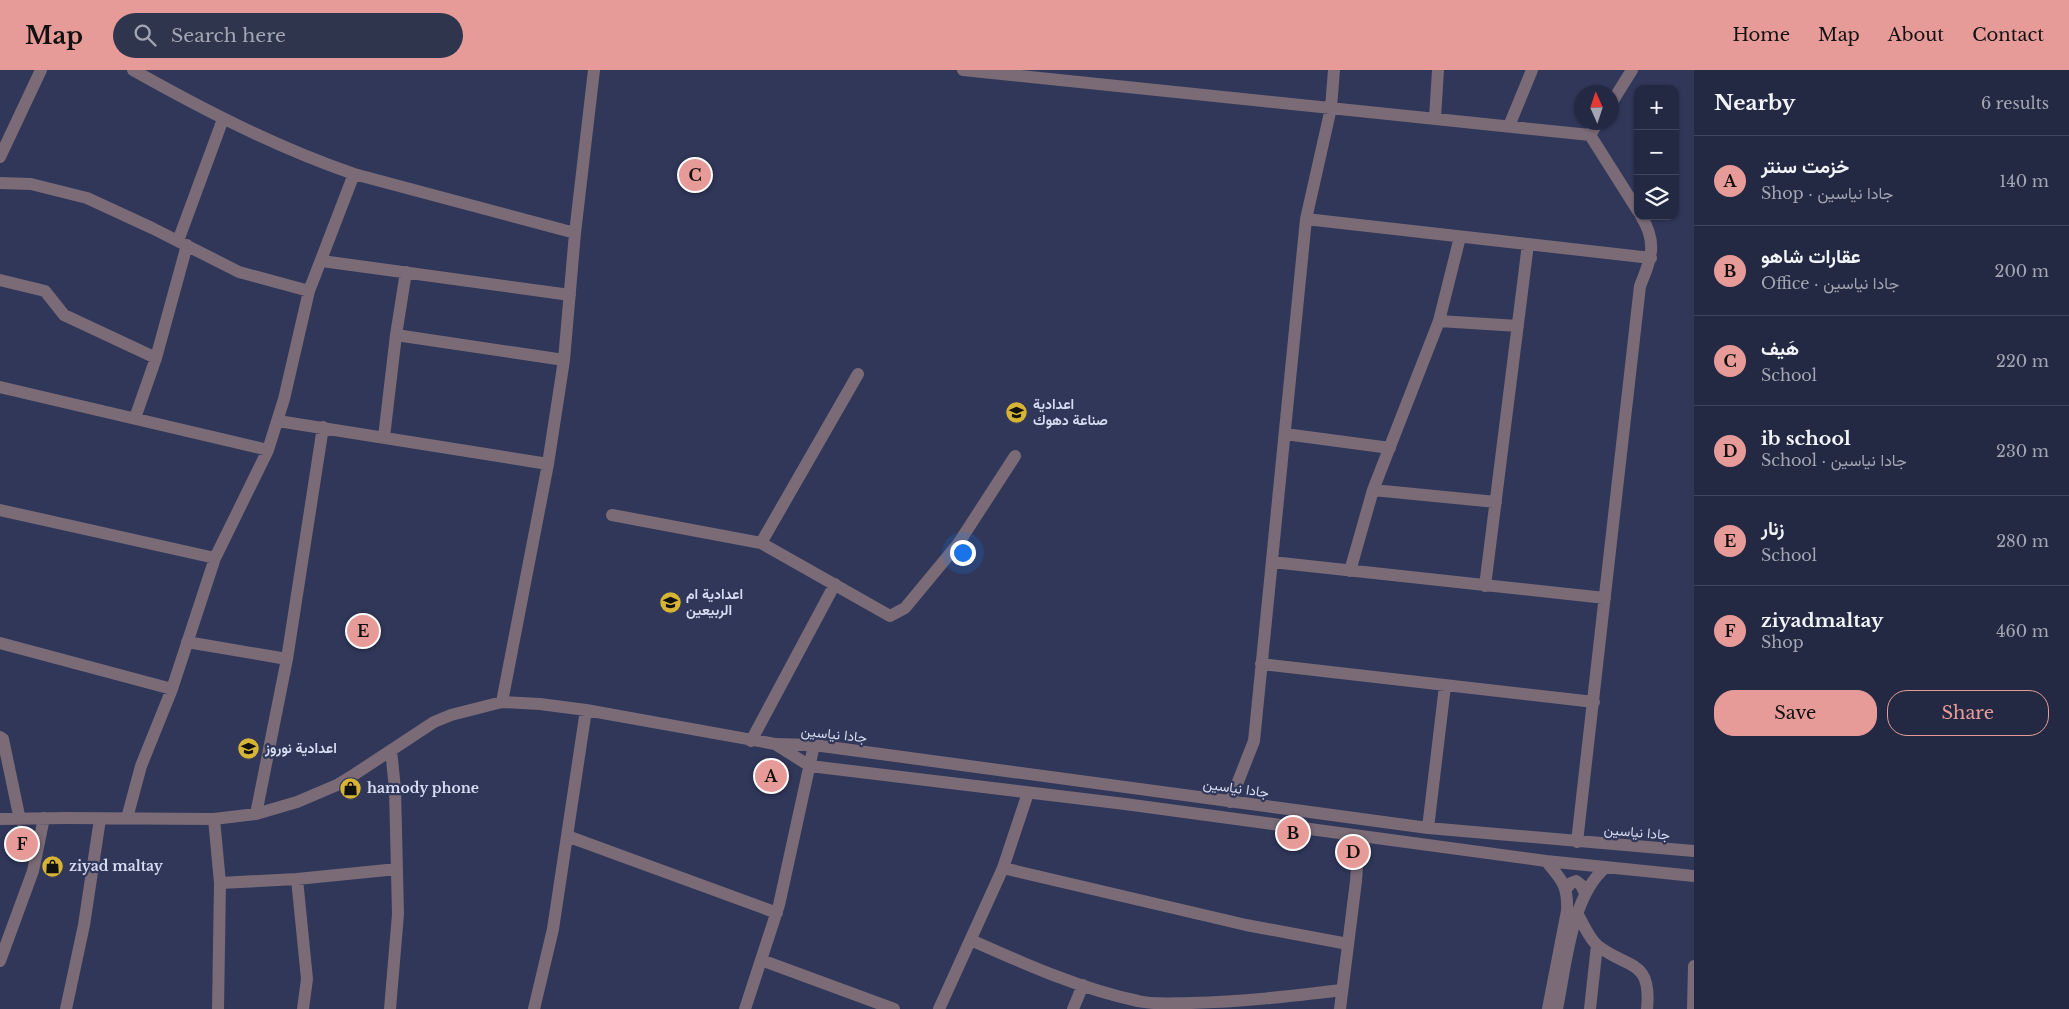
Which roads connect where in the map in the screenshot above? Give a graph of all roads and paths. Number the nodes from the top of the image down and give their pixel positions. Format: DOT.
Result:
graph roads {
  1 [pos="41,70"];
  2 [pos="133,70"];
  3 [pos="594,70"];
  4 [pos="963,70"];
  5 [pos="1334,70"];
  6 [pos="1438,70"];
  7 [pos="1532,70"];
  8 [pos="1632,70"];
  9 [pos="1012,73"];
  10 [pos="1619,91"];
  11 [pos="1331,108"];
  12 [pos="1435,118"];
  13 [pos="223,119"];
  14 [pos="1509,126"];
  15 [pos="1593,130"];
  16 [pos="1590,135"];
  17 [pos="0,157"];
  18 [pos="354,174"];
  19 [pos="0,183"];
  20 [pos="1634,205"];
  21 [pos="1306,219"];
  22 [pos="1644,220"];
  23 [pos="576,233"];
  24 [pos="1460,237"];
  25 [pos="182,243"];
  26 [pos="1528,244"];
  27 [pos="1651,258"];
  28 [pos="322,261"];
  29 [pos="406,272"];
  30 [pos="0,280"];
  31 [pos="309,291"];
  32 [pos="570,295"];
  33 [pos="1439,321"];
  34 [pos="1518,326"];
  35 [pos="396,335"];
  36 [pos="156,358"];
  37 [pos="564,360"];
  38 [pos="858,374"];
  39 [pos="0,387"];
  40 [pos="135,418"];
  41 [pos="278,421"];
  42 [pos="323,427"];
  43 [pos="1285,434"];
  44 [pos="384,437"];
  45 [pos="1390,448"];
  46 [pos="268,450"];
  47 [pos="1014,456"];
  48 [pos="548,464"];
  49 [pos="1373,490"];
  50 [pos="1496,502"];
  51 [pos="0,510"];
  52 [pos="612,515"];
  53 [pos="761,543"];
  54 [pos="215,558"];
  55 [pos="1272,562"];
  56 [pos="1350,571"];
  57 [pos="835,584"];
  58 [pos="1485,586"];
  59 [pos="1605,598"];
  60 [pos="187,642"];
  61 [pos="0,643"];
  62 [pos="287,659"];
  63 [pos="1262,664"];
  64 [pos="1445,686"];
  65 [pos="172,689"];
  66 [pos="502,702"];
  67 [pos="1594,702"];
  68 [pos="586,710"];
  69 [pos="0,737"];
  70 [pos="752,741"];
  71 [pos="775,744"];
  72 [pos="814,745"];
  73 [pos="391,750"];
  74 [pos="810,766"];
  75 [pos="1028,793"];
  76 [pos="1230,802"];
  77 [pos="256,814"];
  78 [pos="44,818"];
  79 [pos="127,818"];
  80 [pos="0,819"];
  81 [pos="100,819"];
  82 [pos="214,819"];
  83 [pos="20,820"];
  84 [pos="1405,825"];
  85 [pos="1428,828"];
  86 [pos="567,836"];
  87 [pos="1359,836"];
  88 [pos="1403,842"];
  89 [pos="1576,842"];
  90 [pos="1694,851"];
  91 [pos="1546,861"];
  92 [pos="1003,868"];
  93 [pos="1606,868"];
  94 [pos="397,869"];
  95 [pos="1694,876"];
  96 [pos="297,879"];
  97 [pos="220,883"];
  98 [pos="1566,889"];
  99 [pos="1585,893"];
  100 [pos="777,913"];
  101 [pos="1577,913"];
  102 [pos="971,940"];
  103 [pos="1348,944"];
  104 [pos="1597,945"];
  105 [pos="761,960"];
  106 [pos="0,961"];
  107 [pos="1694,966"];
  108 [pos="1083,985"];
  109 [pos="1342,990"];
  110 [pos="870,1005"];
  111 [pos="1138,1005"];
  112 [pos="66,1009"];
  113 [pos="218,1009"];
  114 [pos="303,1009"];
  115 [pos="390,1009"];
  116 [pos="534,1009"];
  117 [pos="745,1009"];
  118 [pos="894,1009"];
  119 [pos="939,1009"];
  120 [pos="1073,1009"];
  121 [pos="1340,1009"];
  122 [pos="1548,1009"];
  123 [pos="1558,1009"];
  124 [pos="1590,1009"];
  125 [pos="1647,1009"];
  126 [pos="1692,1009"];
  1 -- 17 [label="street"];
  2 -- 13 [label="street"];
  3 -- 23 [label="street"];
  4 -- 9 [label="street"];
  5 -- 11 [label="street"];
  6 -- 12 [label="street"];
  7 -- 14 [label="street"];
  8 -- 10 [label="street"];
  9 -- 11 [label="street"];
  11 -- 12 [label="street"];
  11 -- 21 [label="street"];
  12 -- 14 [label="street"];
  13 -- 18 [label="street"];
  13 -- 25 [label="street"];
  14 -- 16 [label="street"];
  15 -- 16 [label="street"];
  16 -- 20 [label="street"];
  18 -- 23 [label="street"];
  18 -- 28 [label="street"];
  19 -- 25 [label="street"];
  21 -- 24 [label="street"];
  21 -- 43 [label="street"];
  22 -- 27 [label="street"];
  23 -- 32 [label="street"];
  24 -- 26 [label="street"];
  24 -- 33 [label="street"];
  25 -- 31 [label="street"];
  25 -- 36 [label="street"];
  26 -- 27 [label="street"];
  26 -- 34 [label="street"];
  27 -- 59 [label="street"];
  28 -- 29 [label="street"];
  28 -- 31 [label="street"];
  29 -- 32 [label="street"];
  29 -- 35 [label="street"];
  30 -- 36 [label="street"];
  31 -- 41 [label="street"];
  32 -- 37 [label="street"];
  33 -- 34 [label="street"];
  33 -- 45 [label="street"];
  34 -- 50 [label="street"];
  35 -- 37 [label="street"];
  35 -- 44 [label="street"];
  36 -- 40 [label="street"];
  37 -- 48 [label="street"];
  38 -- 53 [label="street"];
  39 -- 40 [label="street"];
  40 -- 46 [label="street"];
  41 -- 42 [label="street"];
  41 -- 46 [label="street"];
  42 -- 44 [label="street"];
  42 -- 62 [label="street"];
  43 -- 45 [label="street"];
  43 -- 55 [label="street"];
  44 -- 48 [label="street"];
  45 -- 49 [label="street"];
  46 -- 54 [label="street"];
  47 -- 57 [label="street"];
  48 -- 66 [label="street"];
  49 -- 50 [label="street"];
  49 -- 56 [label="street"];
  50 -- 58 [label="street"];
  51 -- 54 [label="street"];
  52 -- 53 [label="street"];
  53 -- 57 [label="street"];
  54 -- 60 [label="street"];
  55 -- 56 [label="street"];
  55 -- 63 [label="street"];
  56 -- 58 [label="street"];
  57 -- 70 [label="street"];
  58 -- 59 [label="street"];
  59 -- 67 [label="street"];
  60 -- 62 [label="street"];
  60 -- 65 [label="street"];
  61 -- 65 [label="street"];
  62 -- 77 [label="street"];
  63 -- 64 [label="street"];
  63 -- 76 [label="street"];
  64 -- 67 [label="street"];
  64 -- 85 [label="street"];
  65 -- 79 [label="street"];
  66 -- 68 [label="street, جادا نیاسین"];
  66 -- 73 [label="street, جادا نیاسین"];
  67 -- 89 [label="street"];
  68 -- 70 [label="street, جادا نیاسین"];
  68 -- 86 [label="street"];
  69 -- 83 [label="street"];
  70 -- 71 [label="street, جادا نیاسین"];
  71 -- 72 [label="street, جادا نیاسین"];
  71 -- 74 [label="street"];
  72 -- 74 [label="street"];
  72 -- 76 [label="street, جادا نیاسین"];
  73 -- 77 [label="street, جادا نیاسین"];
  73 -- 94 [label="street"];
  74 -- 75 [label="street"];
  74 -- 100 [label="street"];
  75 -- 87 [label="street"];
  75 -- 92 [label="street"];
  76 -- 84 [label="street, جادا نیاسین"];
  77 -- 82 [label="street, جادا نیاسین"];
  78 -- 81 [label="street, جادا نیاسین"];
  78 -- 83 [label="street, جادا نیاسین"];
  78 -- 106 [label="street"];
  79 -- 81 [label="street, جادا نیاسین"];
  79 -- 82 [label="street, جادا نیاسین"];
  80 -- 83 [label="street, جادا نیاسین"];
  81 -- 112 [label="street"];
  82 -- 97 [label="street"];
  84 -- 85 [label="street, جادا نیاسین"];
  84 -- 88 [label="street"];
  85 -- 89 [label="street, جادا نیاسین"];
  86 -- 100 [label="street"];
  86 -- 116 [label="street"];
  87 -- 88 [label="street"];
  87 -- 103 [label="street"];
  88 -- 91 [label="street"];
  89 -- 90 [label="street, جادا نیاسین"];
  91 -- 93 [label="street"];
  91 -- 98 [label="street"];
  92 -- 102 [label="street"];
  92 -- 103 [label="street"];
  93 -- 95 [label="street"];
  93 -- 99 [label="street"];
  94 -- 96 [label="street"];
  94 -- 115 [label="street"];
  96 -- 97 [label="street"];
  96 -- 114 [label="street"];
  97 -- 113 [label="street"];
  98 -- 99 [label="street"];
  98 -- 122 [label="street"];
  99 -- 101 [label="street"];
  100 -- 105 [label="street"];
  101 -- 104 [label="street"];
  101 -- 123 [label="street"];
  102 -- 108 [label="street"];
  102 -- 119 [label="street"];
  103 -- 109 [label="street"];
  104 -- 124 [label="street"];
  104 -- 125 [label="street"];
  105 -- 110 [label="street"];
  105 -- 117 [label="street"];
  107 -- 126 [label="street"];
  108 -- 111 [label="street"];
  108 -- 120 [label="street"];
  109 -- 111 [label="street"];
  109 -- 121 [label="street"];
  110 -- 118 [label="street"];
}
